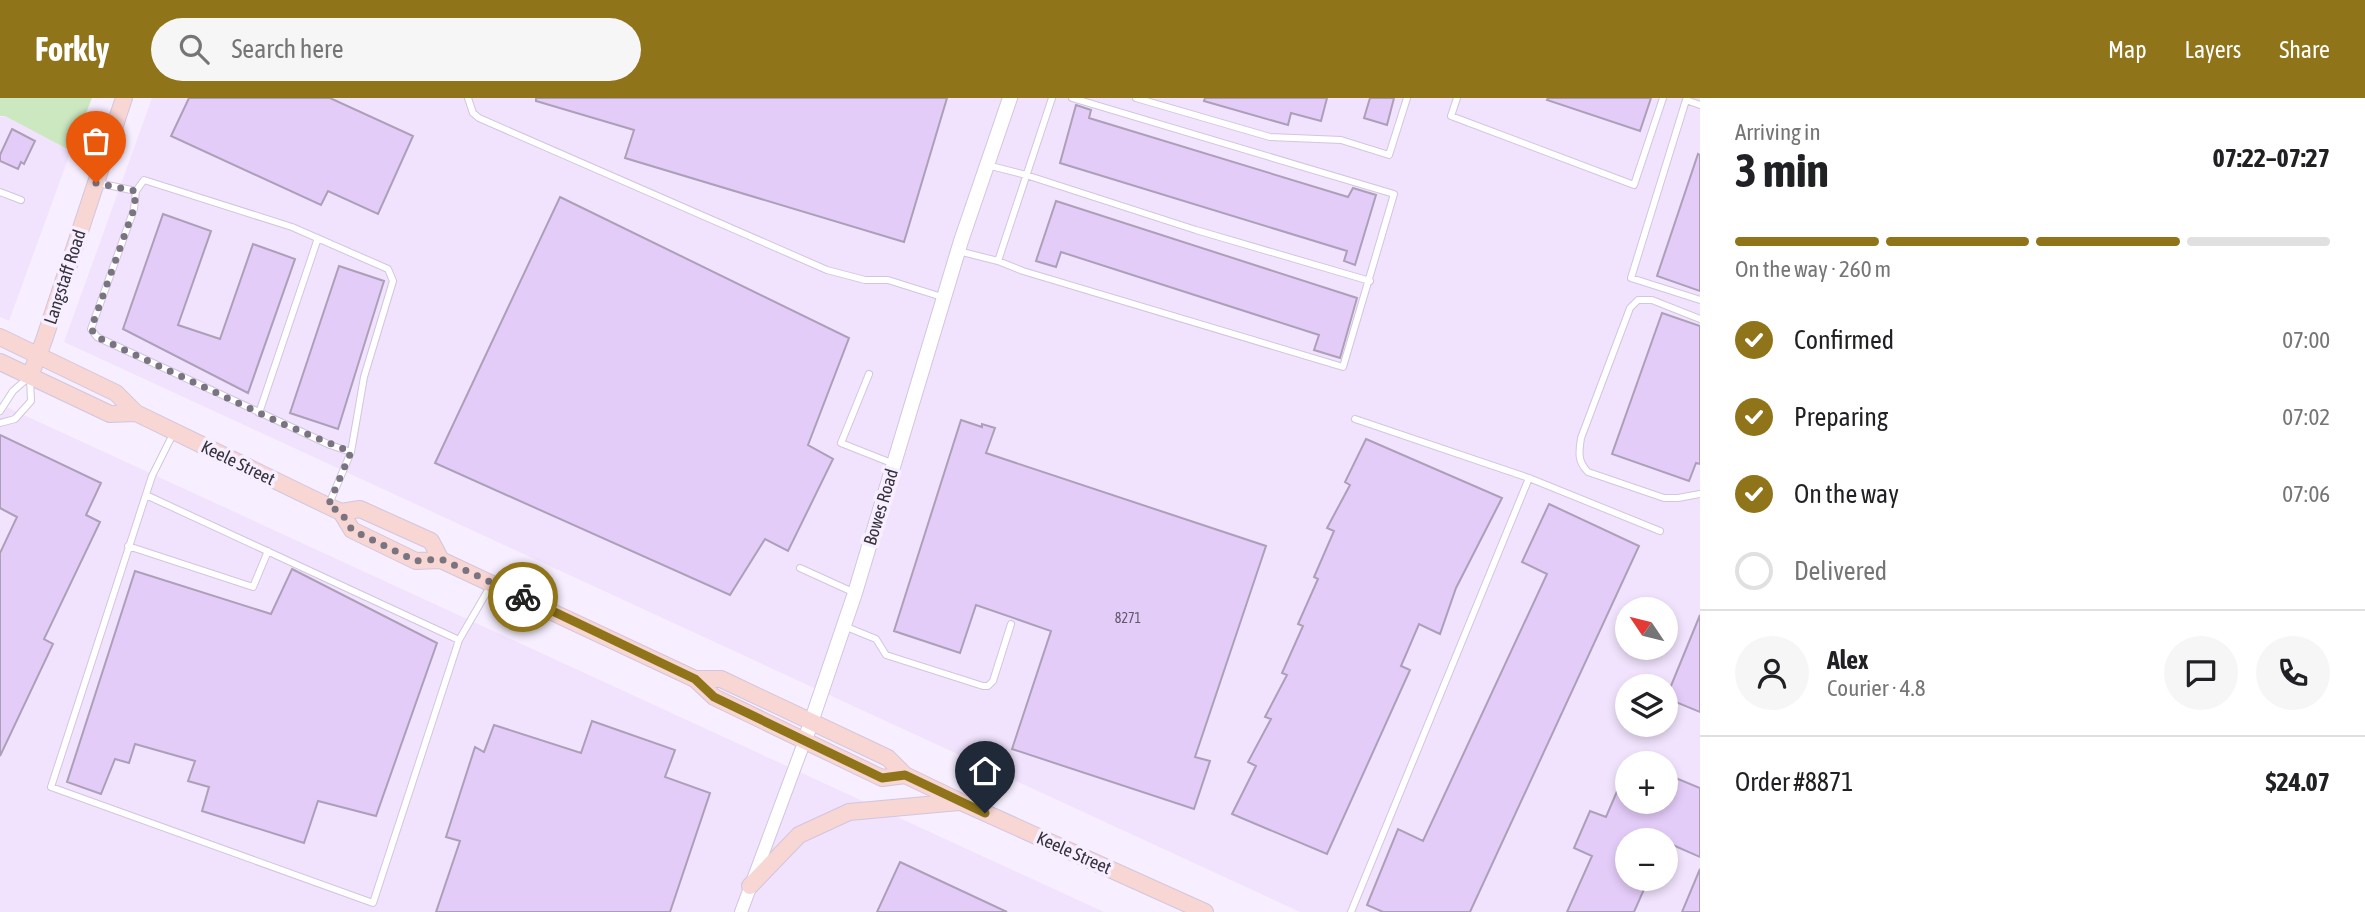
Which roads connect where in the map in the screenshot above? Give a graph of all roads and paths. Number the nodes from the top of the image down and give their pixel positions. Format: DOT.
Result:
graph roads {
  1 [pos="124,98"];
  2 [pos="468,98"];
  3 [pos="1010,98"];
  4 [pos="1052,98"];
  5 [pos="1072,98"];
  6 [pos="1136,98"];
  7 [pos="1407,98"];
  8 [pos="1457,98"];
  9 [pos="1663,98"];
  10 [pos="1700,104"];
  11 [pos="987,165"];
  12 [pos="1026,175"];
  13 [pos="96,183"];
  14 [pos="0,191"];
  15 [pos="136,191"];
  16 [pos="21,200"];
  17 [pos="318,238"];
  18 [pos="958,251"];
  19 [pos="998,261"];
  20 [pos="1370,281"];
  21 [pos="944,298"];
  22 [pos="1700,300"];
  23 [pos="1700,319"];
  24 [pos="0,337"];
  25 [pos="38,355"];
  26 [pos="0,362"];
  27 [pos="869,374"];
  28 [pos="30,376"];
  29 [pos="0,411"];
  30 [pos="136,413"];
  31 [pos="260,413"];
  32 [pos="1355,419"];
  33 [pos="1,423"];
  34 [pos="174,431"];
  35 [pos="351,452"];
  36 [pos="894,464"];
  37 [pos="1529,478"];
  38 [pos="146,495"];
  39 [pos="1700,495"];
  40 [pos="334,509"];
  41 [pos="1660,530"];
  42 [pos="128,546"];
  43 [pos="268,551"];
  44 [pos="441,559"];
  45 [pos="800,568"];
  46 [pos="492,583"];
  47 [pos="855,593"];
  48 [pos="1011,624"];
  49 [pos="843,626"];
  50 [pos="459,640"];
  51 [pos="695,679"];
  52 [pos="812,722"];
  53 [pos="806,740"];
  54 [pos="905,775"];
  55 [pos="961,802"];
  56 [pos="750,886"];
  57 [pos="741,912"];
  58 [pos="1205,912"];
  59 [pos="1351,912"];
  1 -- 13 [label="main road, Langstaff Road"];
  2 -- 21 [label="lane"];
  3 -- 11 [label="street, Bowes Road"];
  4 -- 12 [label="lane"];
  5 -- 20 [label="lane"];
  6 -- 7 [label="lane"];
  8 -- 9 [label="lane"];
  10 -- 22 [label="lane"];
  11 -- 12 [label="lane"];
  11 -- 18 [label="street, Bowes Road"];
  12 -- 19 [label="lane"];
  12 -- 20 [label="lane"];
  13 -- 15 [label="lane"];
  13 -- 25 [label="main road, Langstaff Road"];
  14 -- 16 [label="lane"];
  15 -- 17 [label="lane"];
  15 -- 31 [label="lane"];
  17 -- 31 [label="lane"];
  17 -- 35 [label="lane"];
  18 -- 19 [label="lane"];
  18 -- 21 [label="street, Bowes Road"];
  19 -- 20 [label="lane"];
  21 -- 36 [label="street, Bowes Road"];
  23 -- 39 [label="lane"];
  24 -- 25 [label="main road, Keele Street"];
  25 -- 28 [label="main road, Langstaff Road"];
  25 -- 30 [label="main road, Keele Street"];
  26 -- 28 [label="main road, Keele Street"];
  27 -- 36 [label="lane"];
  28 -- 29 [label="lane"];
  28 -- 30 [label="main road, Keele Street"];
  28 -- 33 [label="lane"];
  29 -- 33 [label="lane"];
  30 -- 34 [label="main road, Keele Street"];
  31 -- 35 [label="lane"];
  32 -- 37 [label="lane"];
  34 -- 38 [label="lane"];
  34 -- 40 [label="main road, Keele Street"];
  35 -- 40 [label="lane"];
  36 -- 47 [label="street, Bowes Road"];
  37 -- 41 [label="lane"];
  37 -- 59 [label="lane"];
  38 -- 42 [label="lane"];
  38 -- 43 [label="lane"];
  40 -- 44 [label="main road, Keele Street"];
  40 -- 44 [label="main road, Keele Street"];
  42 -- 43 [label="lane"];
  42 -- 50 [label="lane"];
  43 -- 50 [label="lane"];
  44 -- 46 [label="main road, Keele Street"];
  45 -- 47 [label="lane"];
  46 -- 50 [label="lane"];
  46 -- 51 [label="main road, Keele Street"];
  47 -- 49 [label="street, Bowes Road"];
  48 -- 49 [label="lane"];
  49 -- 52 [label="street, Bowes Road"];
  51 -- 52 [label="main road, Keele Street"];
  51 -- 53 [label="main road, Keele Street"];
  52 -- 53 [label="street, Bowes Road"];
  52 -- 54 [label="main road, Keele Street"];
  53 -- 54 [label="main road, Keele Street"];
  53 -- 56 [label="street, Bowes Road"];
  54 -- 55 [label="main road, Keele Street"];
  55 -- 56 [label="main road"];
  55 -- 58 [label="main road, Keele Street"];
  56 -- 57 [label="street, Bowes Road"];
}
